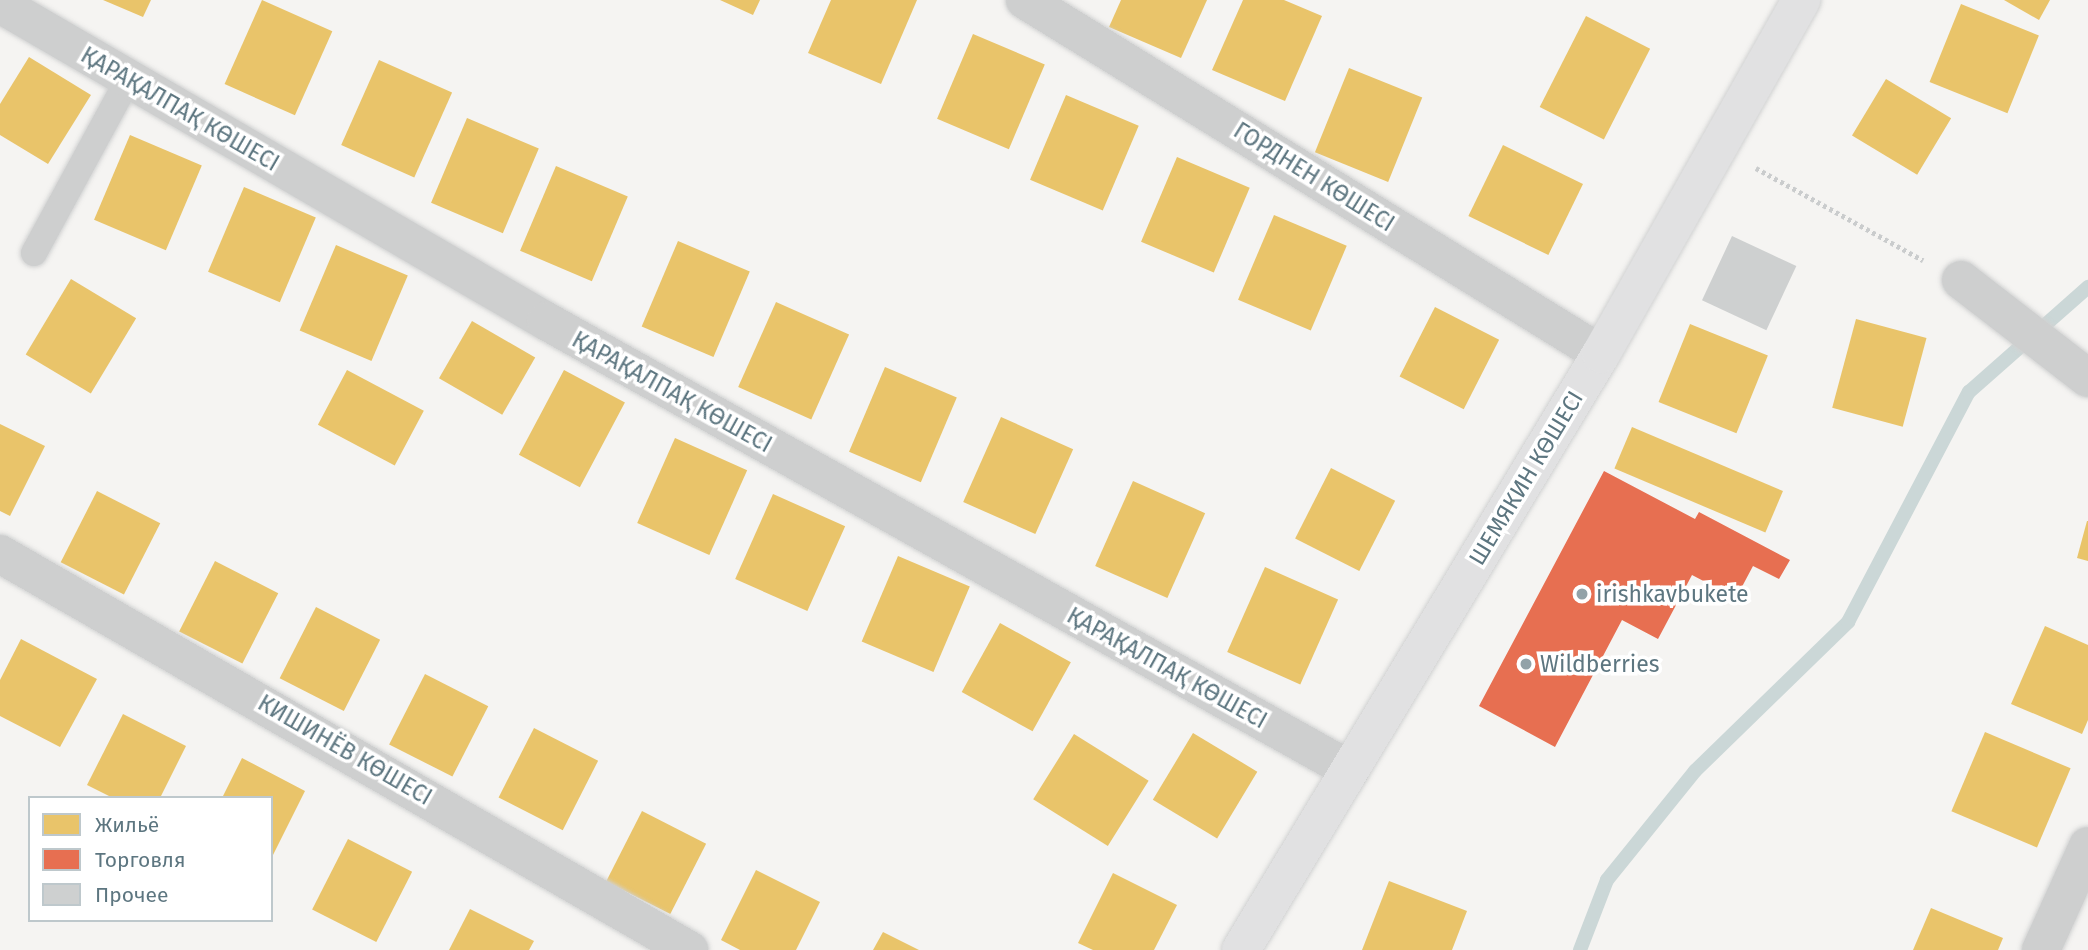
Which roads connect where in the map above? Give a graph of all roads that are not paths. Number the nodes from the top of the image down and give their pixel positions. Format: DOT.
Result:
graph roads {
  1 [pos="1025,0"];
  2 [pos="1801,0"];
  3 [pos="0,4"];
  4 [pos="128,80"];
  5 [pos="34,253"];
  6 [pos="1961,280"];
  7 [pos="1601,354"];
  8 [pos="2088,378"];
  9 [pos="0,554"];
  10 [pos="1350,770"];
  11 [pos="2088,846"];
  12 [pos="689,950"];
  13 [pos="1241,950"];
  14 [pos="2041,950"];
  1 -- 7 [label="street, ГОРДНЕН КӨШЕСІ"];
  2 -- 7 [label="main road, ШЕМЯКИН КӨШЕСІ"];
  3 -- 4 [label="street, ҚАРАҚАЛПАҚ КӨШЕСІ"];
  4 -- 5 [label="lane"];
  4 -- 10 [label="street, ҚАРАҚАЛПАҚ КӨШЕСІ"];
  6 -- 8 [label="street"];
  7 -- 10 [label="main road, ШЕМЯКИН КӨШЕСІ"];
  9 -- 12 [label="street, КИШИНЁВ КӨШЕСІ"];
  10 -- 13 [label="main road, ШЕМЯКИН КӨШЕСІ"];
  11 -- 14 [label="street"];
}
